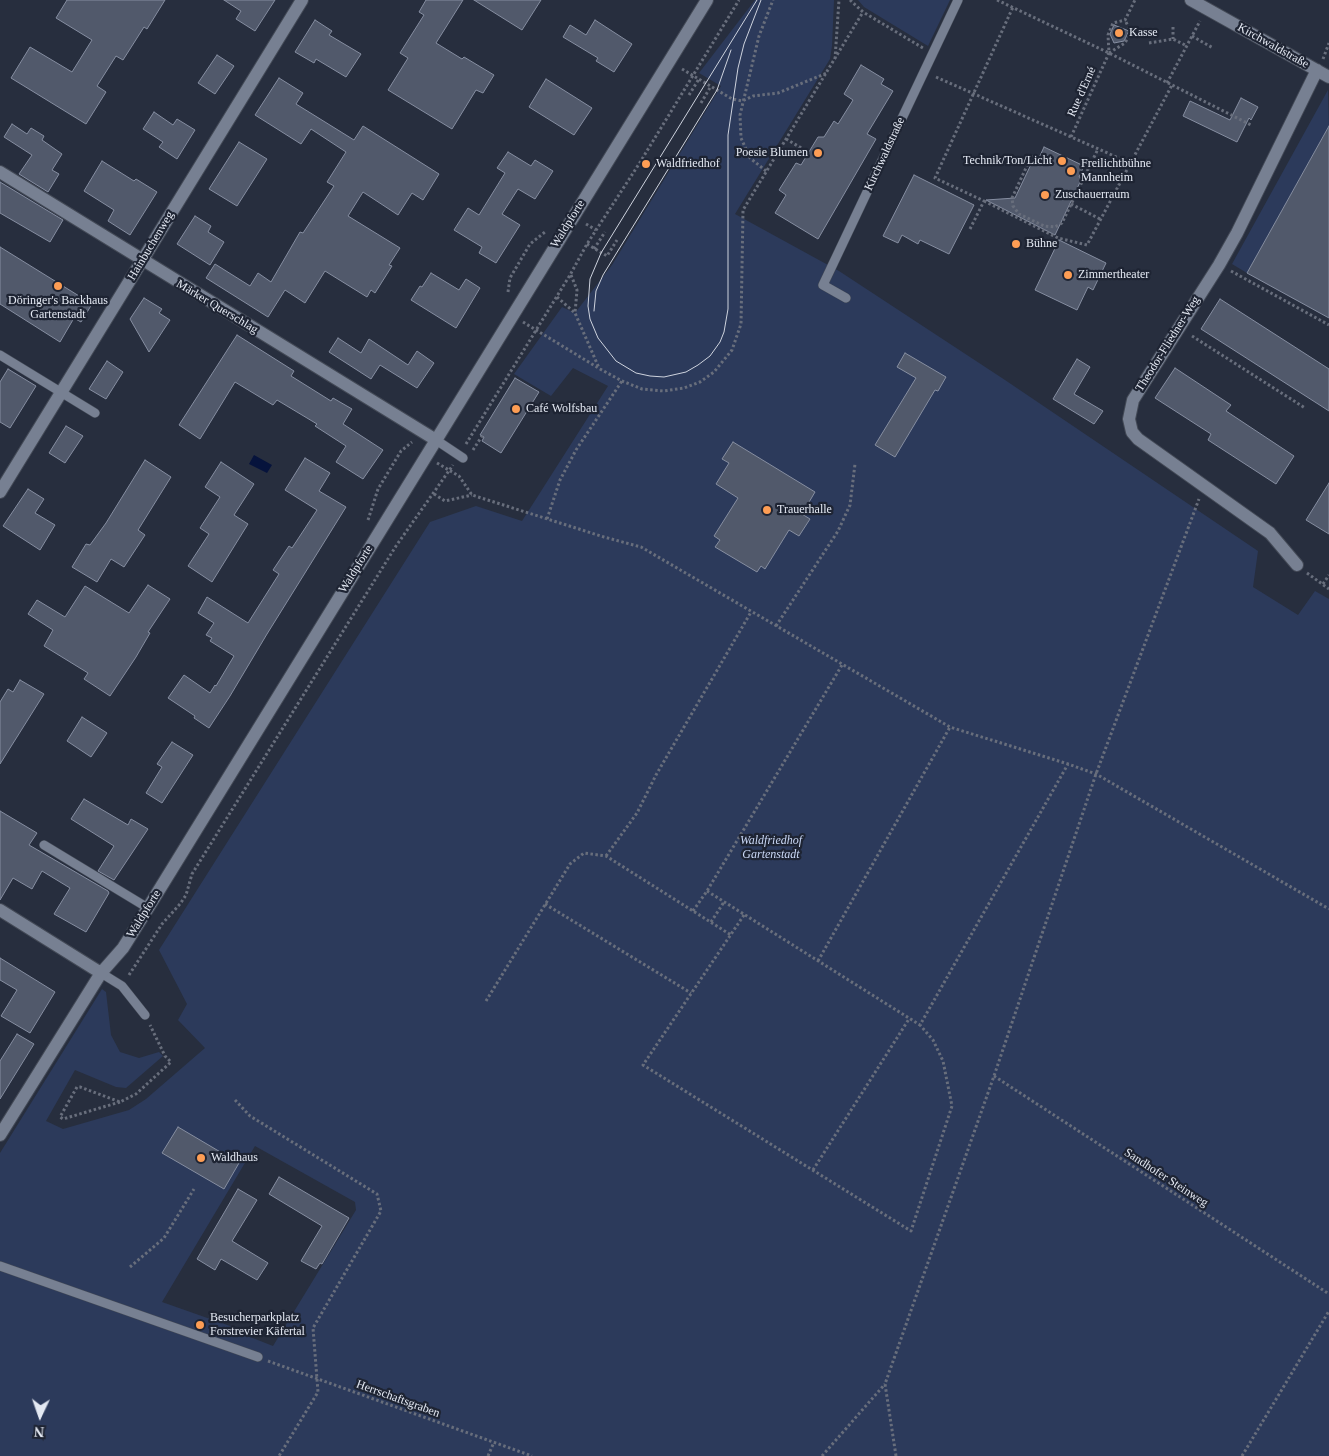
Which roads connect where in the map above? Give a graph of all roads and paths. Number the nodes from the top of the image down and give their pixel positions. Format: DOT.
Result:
graph roads {
  1 [pos="302,0"];
  2 [pos="707,0"];
  3 [pos="739,0"];
  4 [pos="773,0"];
  5 [pos="839,0"];
  6 [pos="850,0"];
  7 [pos="958,0"];
  8 [pos="998,0"];
  9 [pos="1135,0"];
  10 [pos="1200,4"];
  11 [pos="1013,7"];
  12 [pos="863,12"];
  13 [pos="1125,20"];
  14 [pos="1173,27"];
  15 [pos="1192,36"];
  16 [pos="1173,39"];
  17 [pos="1150,43"];
  18 [pos="1187,46"];
  19 [pos="1213,48"];
  20 [pos="1109,53"];
  21 [pos="932,54"];
  22 [pos="835,60"];
  23 [pos="669,61"];
  24 [pos="1317,70"];
  25 [pos="827,72"];
  26 [pos="924,72"];
  27 [pos="692,75"];
  28 [pos="1329,77"];
  29 [pos="699,79"];
  30 [pos="1167,83"];
  31 [pos="1172,85"];
  32 [pos="711,86"];
  33 [pos="973,94"];
  34 [pos="689,95"];
  35 [pos="742,101"];
  36 [pos="701,102"];
  37 [pos="1251,125"];
  38 [pos="1071,138"];
  39 [pos="786,139"];
  40 [pos="1098,149"];
  41 [pos="808,152"];
  42 [pos="1032,156"];
  43 [pos="1130,163"];
  44 [pos="766,171"];
  45 [pos="0,173"];
  46 [pos="984,201"];
  47 [pos="1071,204"];
  48 [pos="1100,220"];
  49 [pos="583,222"];
  50 [pos="970,229"];
  51 [pos="596,230"];
  52 [pos="605,232"];
  53 [pos="617,240"];
  54 [pos="587,244"];
  55 [pos="594,249"];
  56 [pos="142,261"];
  57 [pos="1219,265"];
  58 [pos="570,275"];
  59 [pos="557,297"];
  60 [pos="846,298"];
  61 [pos="575,313"];
  62 [pos="513,316"];
  63 [pos="1329,325"];
  64 [pos="1179,327"];
  65 [pos="536,330"];
  66 [pos="0,355"];
  67 [pos="600,370"];
  68 [pos="622,381"];
  69 [pos="61,393"];
  70 [pos="1305,408"];
  71 [pos="95,413"];
  72 [pos="472,433"];
  73 [pos="482,436"];
  74 [pos="436,440"];
  75 [pos="426,456"];
  76 [pos="461,457"];
  77 [pos="856,464"];
  78 [pos="450,470"];
  79 [pos="1204,487"];
  80 [pos="0,492"];
  81 [pos="434,494"];
  82 [pos="472,495"];
  83 [pos="547,519"];
  84 [pos="1297,565"];
  85 [pos="1329,575"];
  86 [pos="1323,584"];
  87 [pos="1329,588"];
  88 [pos="751,612"];
  89 [pos="776,626"];
  90 [pos="842,665"];
  91 [pos="950,727"];
  92 [pos="1068,764"];
  93 [pos="1096,774"];
  94 [pos="44,845"];
  95 [pos="606,856"];
  96 [pos="707,891"];
  97 [pos="724,902"];
  98 [pos="545,904"];
  99 [pos="148,908"];
  100 [pos="1329,909"];
  101 [pos="0,910"];
  102 [pos="693,911"];
  103 [pos="744,915"];
  104 [pos="710,922"];
  105 [pos="730,935"];
  106 [pos="818,961"];
  107 [pos="101,973"];
  108 [pos="122,986"];
  109 [pos="692,993"];
  110 [pos="486,1001"];
  111 [pos="145,1015"];
  112 [pos="910,1019"];
  113 [pos="920,1026"];
  114 [pos="994,1076"];
  115 [pos="235,1100"];
  116 [pos="120,1102"];
  117 [pos="0,1135"];
  118 [pos="813,1170"];
  119 [pos="194,1189"];
  120 [pos="0,1266"];
  121 [pos="130,1267"];
  122 [pos="1329,1294"];
  123 [pos="1329,1310"];
  124 [pos="258,1357"];
  125 [pos="317,1379"];
  126 [pos="884,1384"];
  127 [pos="494,1442"];
  128 [pos="279,1456"];
  129 [pos="488,1456"];
  130 [pos="532,1456"];
  131 [pos="822,1456"];
  132 [pos="896,1456"];
  133 [pos="1242,1456"];
  1 -- 56 [label="street, Hainbuchenweg"];
  2 -- 23 [label="street, Waldpforte"];
  3 -- 27 [label="path"];
  4 -- 35 [label="path"];
  5 -- 22 [label="path"];
  6 -- 12 [label="path"];
  7 -- 21 [label="lane, Kirchwaldstraße"];
  8 -- 11 [label="path"];
  9 -- 13 [label="path"];
  10 -- 15 [label="path"];
  10 -- 24 [label="street, Kirchwaldstraße"];
  11 -- 20 [label="path"];
  11 -- 33 [label="path"];
  12 -- 21 [label="path"];
  12 -- 22 [label="path"];
  13 -- 20 [label="path"];
  13 -- 20 [label="path"];
  14 -- 16 [label="path"];
  15 -- 18 [label="path"];
  15 -- 19 [label="path"];
  16 -- 17 [label="path"];
  16 -- 18 [label="path"];
  18 -- 30 [label="path"];
  20 -- 30 [label="path"];
  20 -- 38 [label="path, Rue d'Erné"];
  21 -- 26 [label="lane, Kirchwaldstraße"];
  22 -- 25 [label="path"];
  23 -- 27 [label="path"];
  23 -- 62 [label="street, Waldpforte"];
  24 -- 28 [label="street, Kirchwaldstraße"];
  24 -- 57 [label="street, Theodor-Fliedner-Weg"];
  25 -- 35 [label="path"];
  25 -- 39 [label="path"];
  26 -- 33 [label="path"];
  26 -- 60 [label="lane, Kirchwaldstraße"];
  27 -- 29 [label="path"];
  27 -- 51 [label="path"];
  29 -- 32 [label="path"];
  29 -- 34 [label="path"];
  30 -- 31 [label="path"];
  31 -- 37 [label="path"];
  31 -- 43 [label="path"];
  32 -- 35 [label="path"];
  32 -- 36 [label="path"];
  33 -- 38 [label="path"];
  33 -- 46 [label="path"];
  35 -- 44 [label="path"];
  38 -- 40 [label="path"];
  39 -- 41 [label="path"];
  39 -- 44 [label="path"];
  40 -- 43 [label="path"];
  40 -- 47 [label="path"];
  42 -- 47 [label="path"];
  43 -- 48 [label="path"];
  44 -- 68 [label="path"];
  45 -- 56 [label="street, Märker Querschlag"];
  46 -- 48 [label="path"];
  46 -- 50 [label="path"];
  47 -- 48 [label="path"];
  49 -- 51 [label="path"];
  51 -- 54 [label="path"];
  52 -- 55 [label="path"];
  53 -- 55 [label="path"];
  54 -- 55 [label="path"];
  54 -- 58 [label="path"];
  56 -- 69 [label="street, Hainbuchenweg"];
  56 -- 74 [label="street, Märker Querschlag"];
  57 -- 63 [label="path"];
  57 -- 64 [label="street, Theodor-Fliedner-Weg"];
  58 -- 59 [label="path"];
  58 -- 61 [label="path"];
  59 -- 61 [label="path"];
  59 -- 65 [label="path"];
  61 -- 67 [label="path"];
  62 -- 65 [label="path"];
  62 -- 74 [label="street, Waldpforte"];
  64 -- 70 [label="path"];
  64 -- 79 [label="street, Theodor-Fliedner-Weg"];
  65 -- 67 [label="path"];
  65 -- 72 [label="path"];
  66 -- 69 [label="lane"];
  67 -- 68 [label="path"];
  68 -- 83 [label="path"];
  69 -- 71 [label="lane"];
  69 -- 80 [label="street, Hainbuchenweg"];
  72 -- 73 [label="path"];
  72 -- 76 [label="path"];
  74 -- 75 [label="street, Waldpforte"];
  74 -- 76 [label="lane"];
  75 -- 78 [label="path"];
  75 -- 99 [label="street, Waldpforte"];
  76 -- 78 [label="path"];
  77 -- 89 [label="path"];
  78 -- 81 [label="path"];
  78 -- 82 [label="path"];
  79 -- 84 [label="street, Theodor-Fliedner-Weg"];
  79 -- 93 [label="path"];
  81 -- 82 [label="path"];
  81 -- 108 [label="path"];
  82 -- 83 [label="path"];
  83 -- 88 [label="path"];
  84 -- 86 [label="path"];
  85 -- 86 [label="path"];
  86 -- 87 [label="path"];
  88 -- 89 [label="path"];
  88 -- 95 [label="path"];
  89 -- 90 [label="path"];
  90 -- 91 [label="path"];
  90 -- 96 [label="path"];
  91 -- 92 [label="path"];
  91 -- 106 [label="path"];
  92 -- 93 [label="path"];
  92 -- 113 [label="path"];
  93 -- 100 [label="path"];
  93 -- 114 [label="path"];
  94 -- 99 [label="lane"];
  95 -- 98 [label="path"];
  95 -- 102 [label="path"];
  96 -- 97 [label="path"];
  96 -- 102 [label="path"];
  97 -- 103 [label="path"];
  97 -- 104 [label="path"];
  98 -- 109 [label="path"];
  98 -- 110 [label="path"];
  99 -- 107 [label="street, Waldpforte"];
  101 -- 107 [label="street"];
  102 -- 104 [label="path"];
  103 -- 105 [label="path"];
  103 -- 106 [label="path"];
  104 -- 105 [label="path"];
  105 -- 109 [label="path"];
  106 -- 112 [label="path"];
  107 -- 108 [label="lane"];
  107 -- 117 [label="street, Waldpforte"];
  108 -- 111 [label="lane"];
  109 -- 118 [label="path"];
  111 -- 116 [label="path"];
  112 -- 113 [label="path"];
  112 -- 118 [label="path"];
  113 -- 118 [label="path"];
  114 -- 122 [label="path, Sandhofer Steinweg"];
  114 -- 126 [label="path"];
  115 -- 125 [label="path"];
  116 -- 116 [label="path"];
  119 -- 121 [label="path"];
  120 -- 124 [label="lane"];
  123 -- 133 [label="path"];
  124 -- 125 [label="path, Herrschaftsgraben"];
  125 -- 127 [label="path, Herrschaftsgraben"];
  125 -- 128 [label="path"];
  126 -- 131 [label="path"];
  126 -- 132 [label="path"];
  127 -- 129 [label="path"];
  127 -- 130 [label="path, Herrschaftsgraben"];
}
